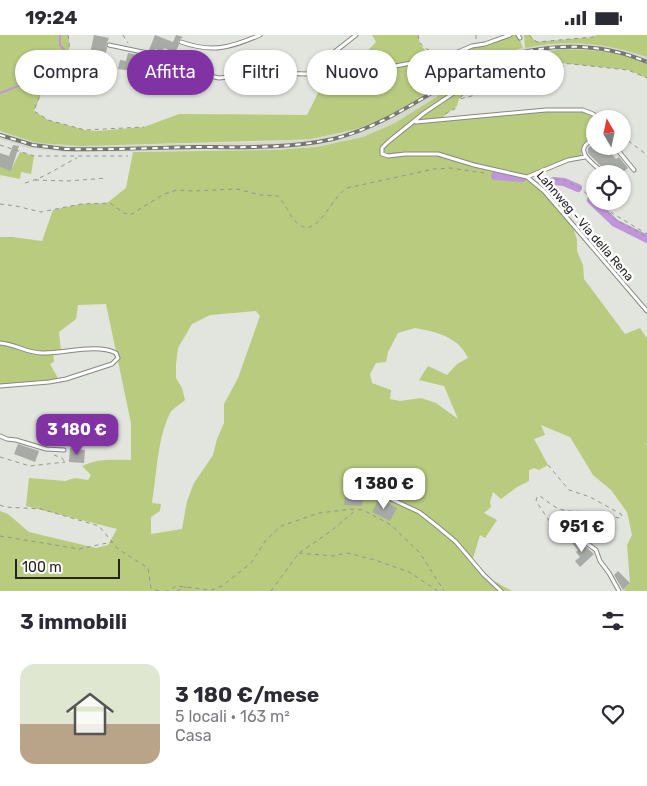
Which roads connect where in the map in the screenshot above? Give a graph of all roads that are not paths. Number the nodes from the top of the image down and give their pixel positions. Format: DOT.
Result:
graph roads {
  1 [pos="260,35"];
  2 [pos="356,35"];
  3 [pos="510,35"];
  4 [pos="180,43"];
  5 [pos="109,45"];
  6 [pos="337,50"];
  7 [pos="397,66"];
  8 [pos="307,74"];
  9 [pos="452,95"];
  10 [pos="586,112"];
  11 [pos="414,122"];
  12 [pos="586,146"];
  13 [pos="623,155"];
  14 [pos="585,157"];
  15 [pos="594,165"];
  16 [pos="634,169"];
  17 [pos="527,177"];
  18 [pos="647,311"];
  19 [pos="0,343"];
  20 [pos="0,386"];
  21 [pos="0,436"];
  22 [pos="64,450"];
  23 [pos="374,491"];
  24 [pos="581,539"];
  25 [pos="501,591"];
  26 [pos="619,591"];
  1 -- 4 [label="lane"];
  2 -- 6 [label="lane"];
  3 -- 7 [label="lane"];
  5 -- 8 [label="lane"];
  9 -- 11 [label="lane, Lahnweg - Via della Rena"];
  10 -- 11 [label="lane"];
  11 -- 17 [label="lane, Lahnweg - Via della Rena"];
  12 -- 14 [label="lane"];
  13 -- 16 [label="lane"];
  14 -- 15 [label="lane"];
  14 -- 17 [label="lane, Lahnweg - Via della Rena"];
  17 -- 18 [label="lane, Lahnweg - Via della Rena"];
  19 -- 20 [label="lane"];
  21 -- 22 [label="lane"];
  23 -- 25 [label="lane"];
  24 -- 26 [label="lane"];
}
